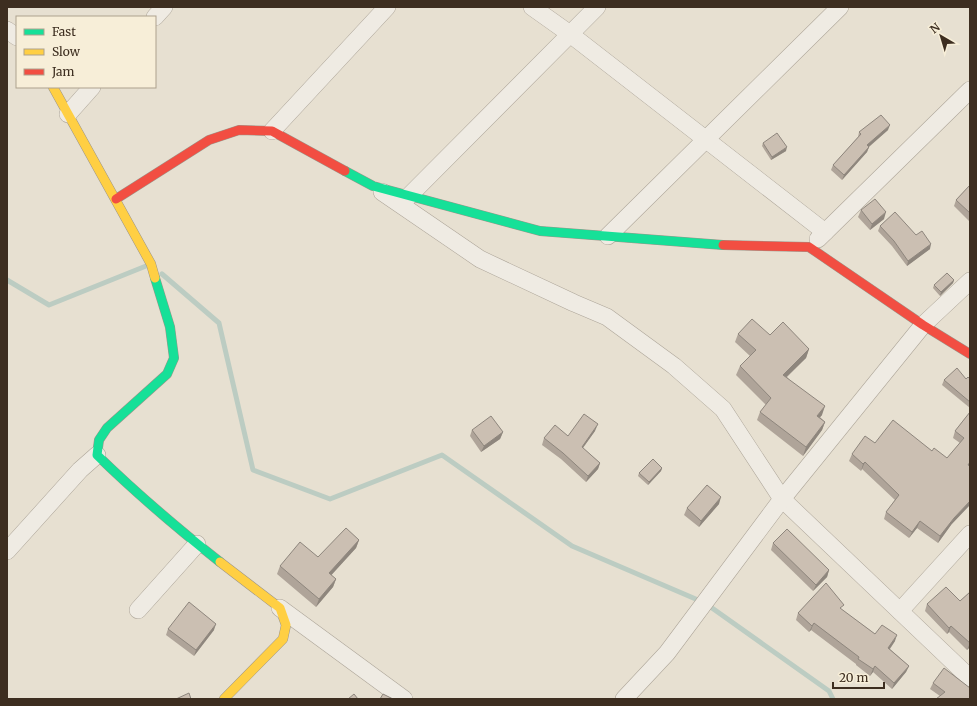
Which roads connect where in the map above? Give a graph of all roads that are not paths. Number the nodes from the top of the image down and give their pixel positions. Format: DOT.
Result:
graph roads {
  1 [pos="164,7"];
  2 [pos="387,7"];
  3 [pos="532,7"];
  4 [pos="597,7"];
  5 [pos="840,7"];
  6 [pos="156,16"];
  7 [pos="7,30"];
  8 [pos="570,34"];
  9 [pos="16,36"];
  10 [pos="54,88"];
  11 [pos="91,88"];
  12 [pos="970,90"];
  13 [pos="68,114"];
  14 [pos="272,131"];
  15 [pos="706,140"];
  16 [pos="374,186"];
  17 [pos="116,199"];
  18 [pos="405,200"];
  19 [pos="825,232"];
  20 [pos="608,236"];
  21 [pos="809,247"];
  22 [pos="970,281"];
  23 [pos="923,325"];
  24 [pos="970,354"];
  25 [pos="97,455"];
  26 [pos="782,499"];
  27 [pos="970,534"];
  28 [pos="197,544"];
  29 [pos="7,551"];
  30 [pos="280,608"];
  31 [pos="138,610"];
  32 [pos="900,611"];
  33 [pos="970,678"];
  34 [pos="224,699"];
  35 [pos="404,699"];
  36 [pos="624,699"];
  1 -- 6 [label="street"];
  2 -- 14 [label="street"];
  3 -- 8 [label="street"];
  4 -- 8 [label="street"];
  5 -- 15 [label="street"];
  7 -- 9 [label="street"];
  8 -- 15 [label="street"];
  8 -- 18 [label="street"];
  10 -- 13 [label="street"];
  11 -- 13 [label="street"];
  12 -- 19 [label="street"];
  13 -- 17 [label="street"];
  14 -- 16 [label="street"];
  14 -- 17 [label="street"];
  15 -- 19 [label="street"];
  15 -- 20 [label="street"];
  16 -- 18 [label="street"];
  17 -- 25 [label="street"];
  18 -- 20 [label="street"];
  18 -- 26 [label="street"];
  19 -- 21 [label="street"];
  20 -- 21 [label="street"];
  21 -- 23 [label="street"];
  22 -- 23 [label="street"];
  23 -- 24 [label="street"];
  23 -- 26 [label="street"];
  25 -- 28 [label="street"];
  25 -- 29 [label="street"];
  26 -- 32 [label="street"];
  26 -- 36 [label="street"];
  27 -- 32 [label="street"];
  28 -- 30 [label="street"];
  28 -- 31 [label="street"];
  30 -- 34 [label="street"];
  30 -- 35 [label="street"];
  32 -- 33 [label="street"];
}
